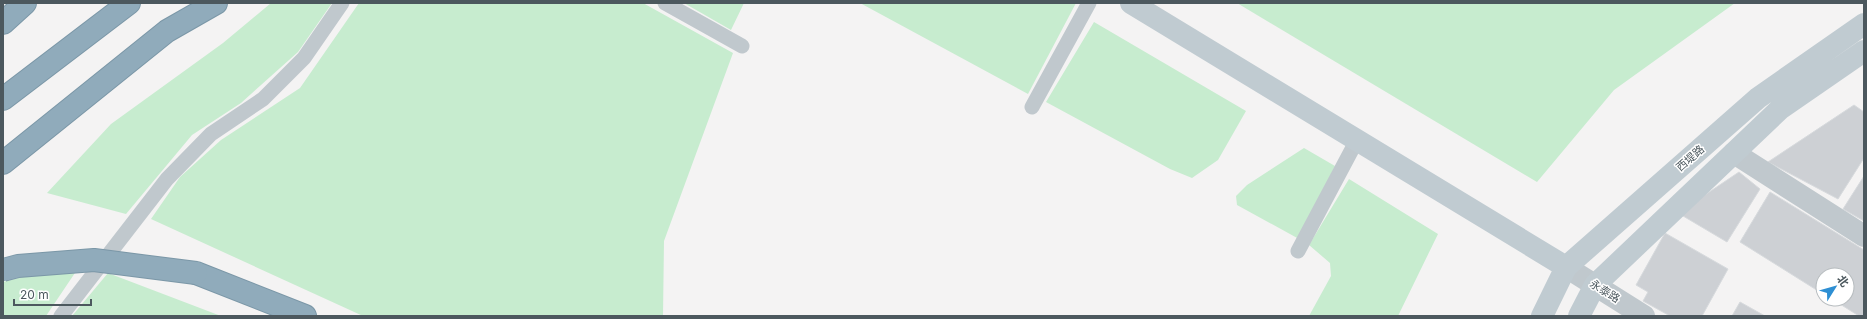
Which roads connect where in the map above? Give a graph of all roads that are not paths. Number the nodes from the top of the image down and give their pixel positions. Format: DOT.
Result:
graph roads {
  1 [pos="25,3"];
  2 [pos="129,3"];
  3 [pos="216,3"];
  4 [pos="342,3"];
  5 [pos="665,3"];
  6 [pos="1090,3"];
  7 [pos="1131,3"];
  8 [pos="3,23"];
  9 [pos="1864,24"];
  10 [pos="742,46"];
  11 [pos="1864,51"];
  12 [pos="3,99"];
  13 [pos="1032,107"];
  14 [pos="1357,140"];
  15 [pos="1734,153"];
  16 [pos="3,162"];
  17 [pos="1864,236"];
  18 [pos="1298,251"];
  19 [pos="1566,267"];
  20 [pos="3,270"];
  21 [pos="1594,285"];
  22 [pos="61,316"];
  23 [pos="305,316"];
  24 [pos="1542,316"];
  25 [pos="1579,316"];
  26 [pos="1644,316"];
  1 -- 8 [label="highway"];
  2 -- 12 [label="highway"];
  3 -- 16 [label="highway"];
  4 -- 22 [label="lane"];
  5 -- 10 [label="lane"];
  6 -- 13 [label="lane"];
  7 -- 14 [label="street"];
  9 -- 19 [label="street, 西堤路"];
  11 -- 15 [label="street"];
  14 -- 18 [label="lane"];
  14 -- 19 [label="street"];
  15 -- 17 [label="street"];
  15 -- 21 [label="street"];
  19 -- 21 [label="street, 永泰路"];
  19 -- 24 [label="street, 西堤路"];
  20 -- 23 [label="highway, bridge"];
  21 -- 25 [label="street"];
  21 -- 26 [label="street, 永泰路"];
}
